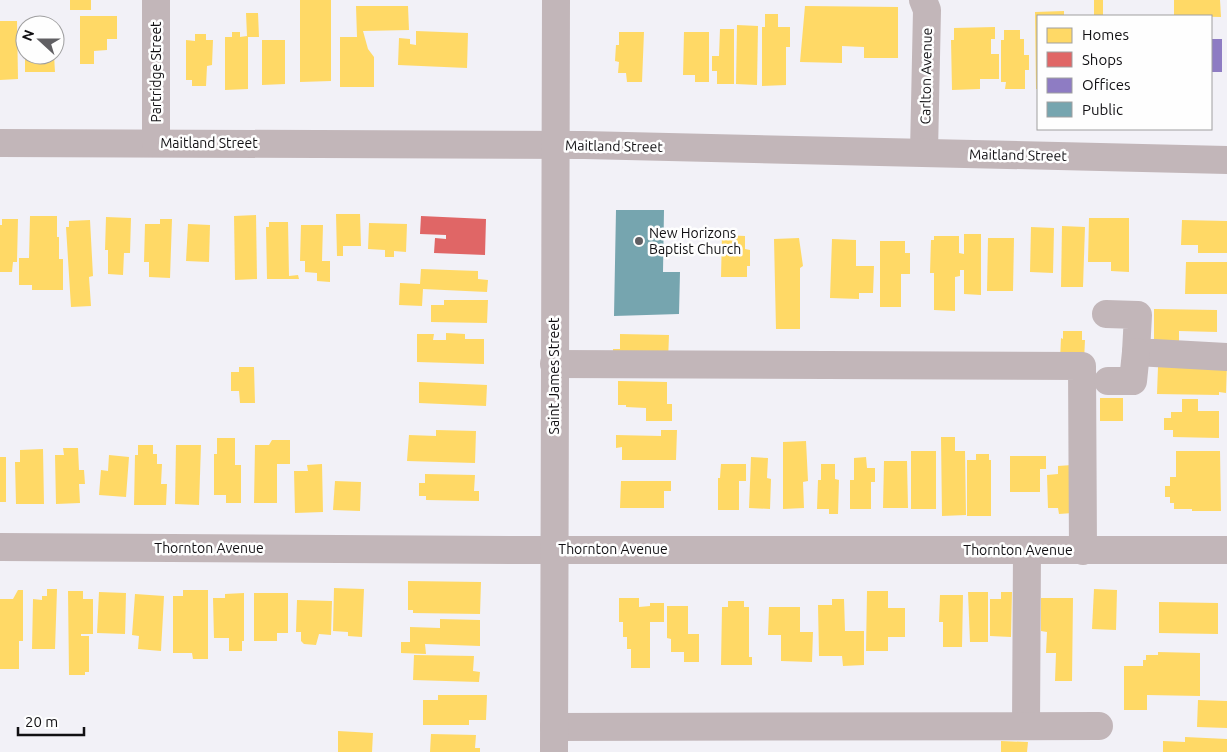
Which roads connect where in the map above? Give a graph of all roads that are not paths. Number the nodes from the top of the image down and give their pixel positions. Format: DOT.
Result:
graph roads {
  1 [pos="156,0"];
  2 [pos="556,0"];
  3 [pos="923,0"];
  4 [pos="0,143"];
  5 [pos="156,143"];
  6 [pos="555,144"];
  7 [pos="924,152"];
  8 [pos="1227,160"];
  9 [pos="1106,314"];
  10 [pos="1136,352"];
  11 [pos="1227,357"];
  12 [pos="554,364"];
  13 [pos="1108,381"];
  14 [pos="0,547"];
  15 [pos="554,550"];
  16 [pos="1027,550"];
  17 [pos="1083,550"];
  18 [pos="1227,550"];
  19 [pos="1026,726"];
  20 [pos="1099,726"];
  21 [pos="554,740"];
  1 -- 5 [label="street, Partridge Street"];
  2 -- 6 [label="street, Saint James Street"];
  3 -- 7 [label="street, Carlton Avenue"];
  4 -- 5 [label="street, Maitland Street"];
  5 -- 6 [label="street, Maitland Street"];
  6 -- 7 [label="street, Maitland Street"];
  6 -- 12 [label="street, Saint James Street"];
  7 -- 8 [label="street, Maitland Street"];
  9 -- 10 [label="street"];
  10 -- 11 [label="street"];
  10 -- 13 [label="street"];
  12 -- 15 [label="street, Saint James Street"];
  12 -- 17 [label="street"];
  14 -- 15 [label="street, Thornton Avenue"];
  15 -- 16 [label="street, Thornton Avenue"];
  15 -- 21 [label="street, Saint James Street"];
  16 -- 17 [label="street, Thornton Avenue"];
  16 -- 19 [label="street"];
  17 -- 18 [label="street, Thornton Avenue"];
  19 -- 20 [label="street"];
  19 -- 21 [label="street"];
}
